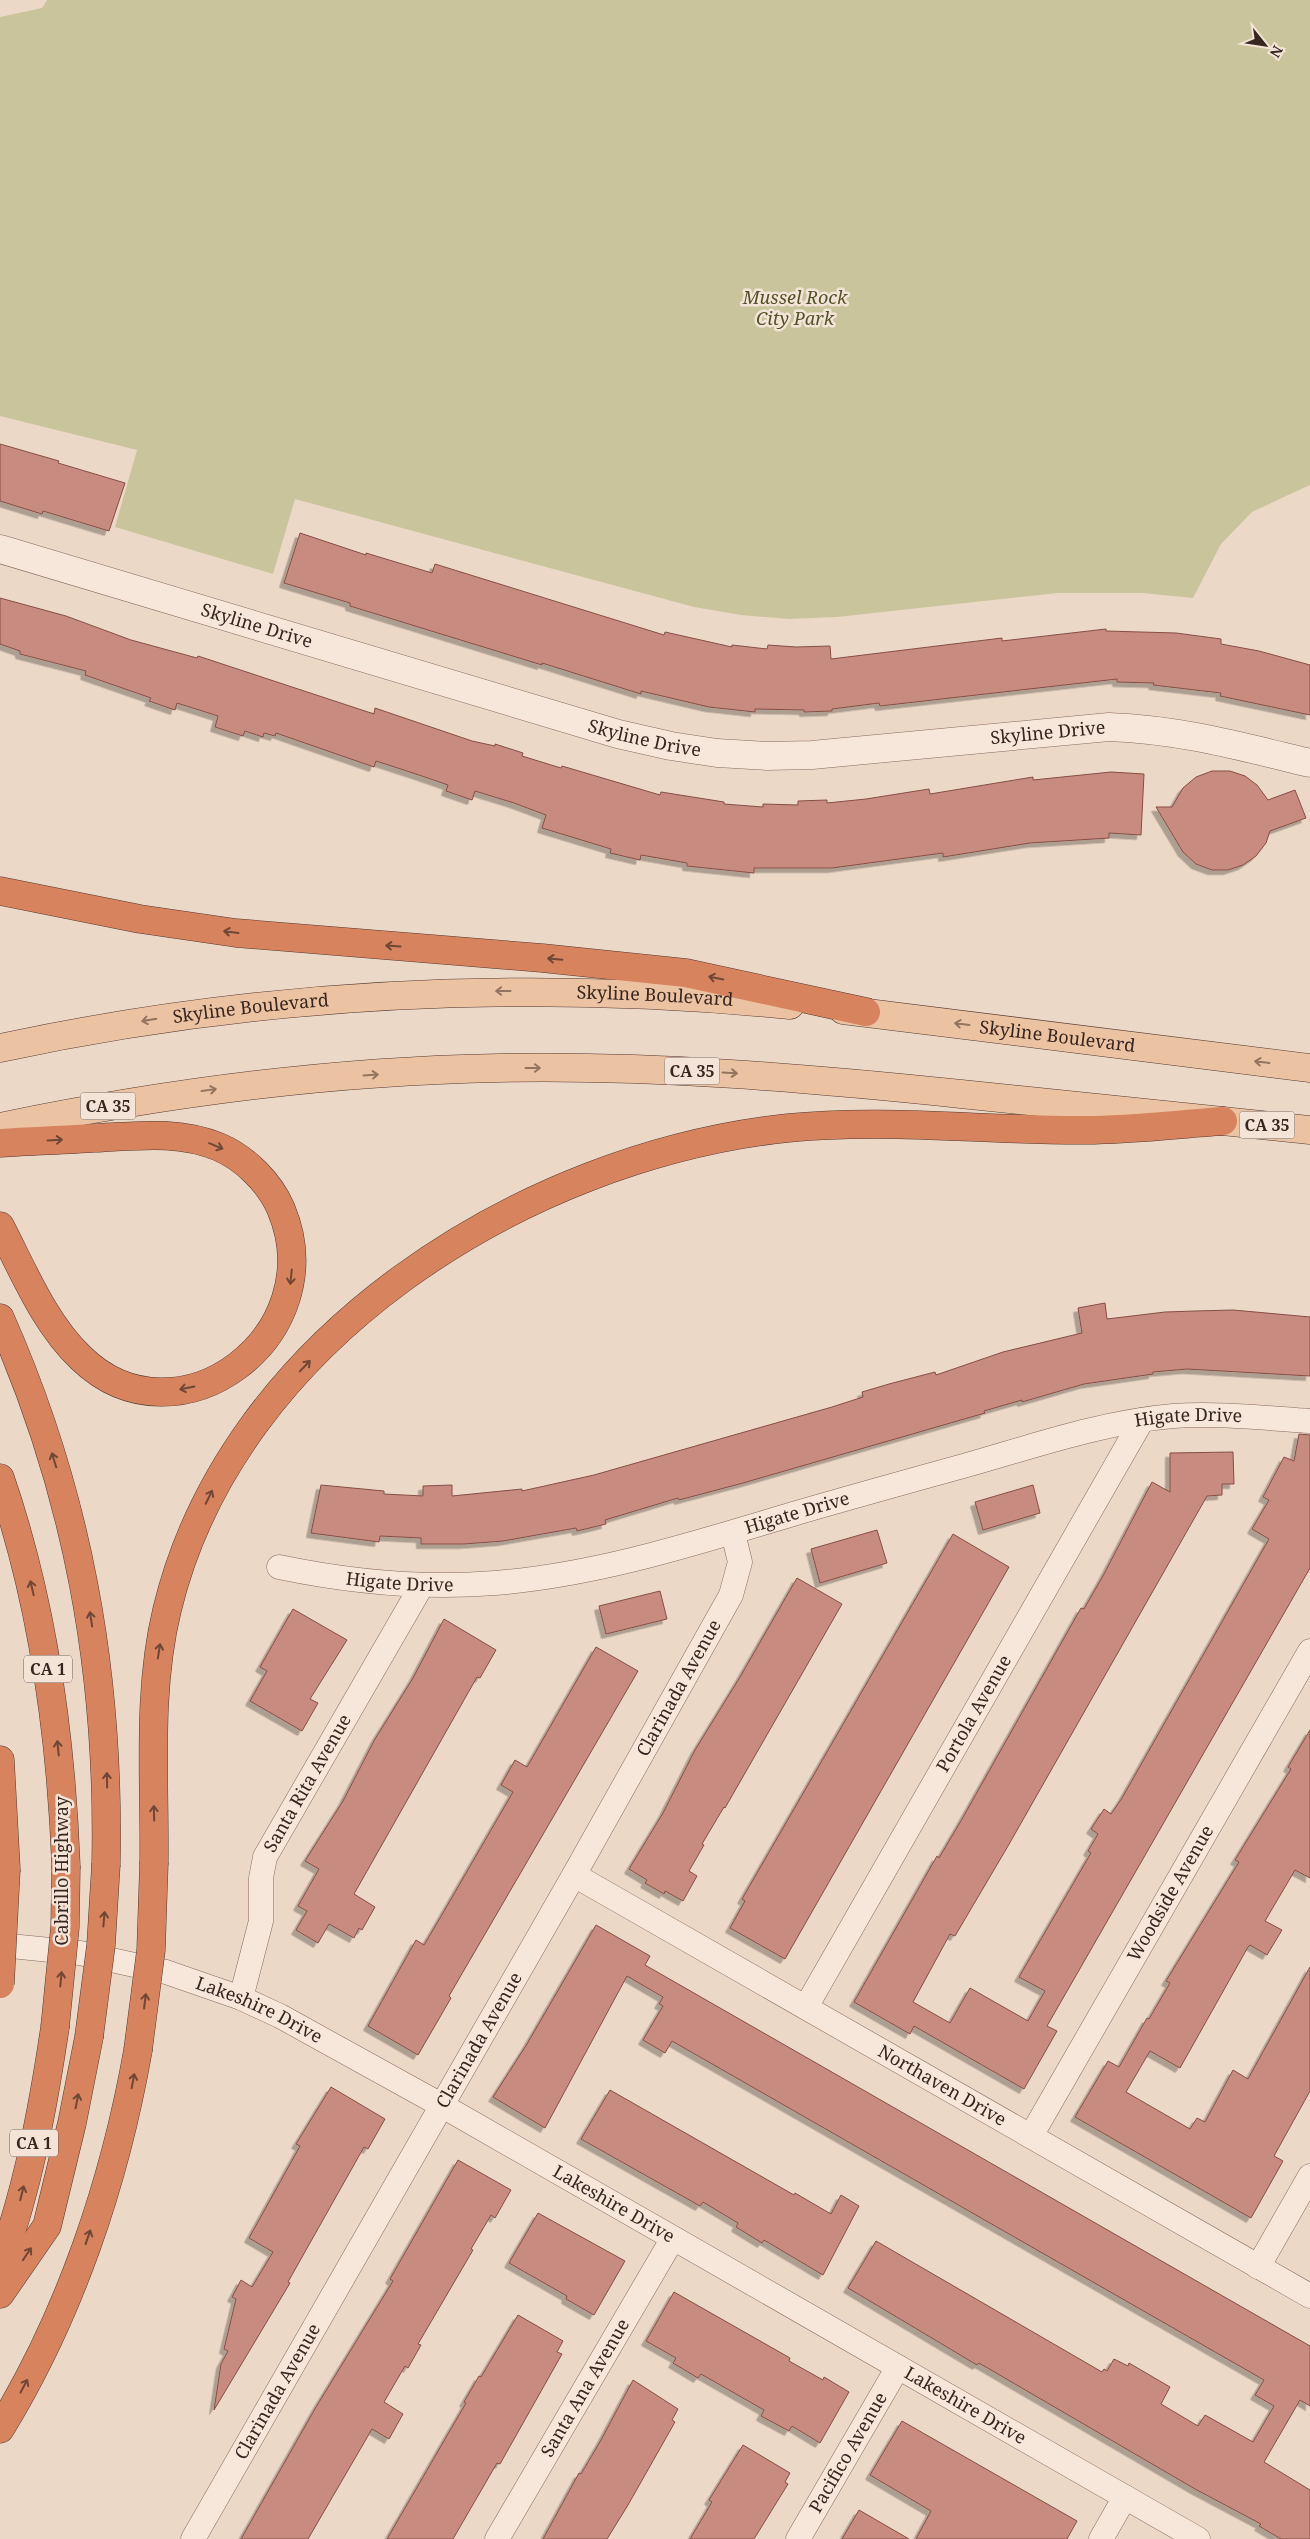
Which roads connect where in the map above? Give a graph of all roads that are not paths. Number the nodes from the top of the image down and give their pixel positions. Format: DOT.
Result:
graph roads {
  1 [pos="0,549"];
  2 [pos="1310,763"];
  3 [pos="0,891"];
  4 [pos="866,1012"];
  5 [pos="0,1048"];
  6 [pos="1310,1068"];
  7 [pos="1223,1121"];
  8 [pos="1310,1130"];
  9 [pos="2,1138"];
  10 [pos="0,1226"];
  11 [pos="0,1318"];
  12 [pos="1142,1420"];
  13 [pos="1310,1421"];
  14 [pos="0,1478"];
  15 [pos="733,1533"];
  16 [pos="279,1568"];
  17 [pos="422,1586"];
  18 [pos="1310,1651"];
  19 [pos="0,1760"];
  20 [pos="2,1806"];
  21 [pos="574,1875"];
  22 [pos="0,1945"];
  23 [pos="0,1984"];
  24 [pos="241,1998"];
  25 [pos="806,2007"];
  26 [pos="442,2105"];
  27 [pos="1031,2136"];
  28 [pos="1310,2176"];
  29 [pos="673,2238"];
  30 [pos="0,2265"];
  31 [pos="1258,2266"];
  32 [pos="0,2294"];
  33 [pos="1310,2296"];
  34 [pos="898,2367"];
  35 [pos="0,2429"];
  36 [pos="1125,2497"];
  37 [pos="193,2539"];
  38 [pos="497,2539"];
  39 [pos="798,2539"];
  40 [pos="1101,2539"];
  41 [pos="1198,2539"];
  1 -- 2 [label="street, Skyline Drive"];
  4 -- 3 [label="highway, one-way"];
  4 -- 5 [label="main road, Skyline Boulevard, one-way"];
  6 -- 4 [label="main road, Skyline Boulevard, one-way"];
  7 -- 8 [label="main road, CA 35"];
  9 -- 7 [label="main road, CA 35, one-way"];
  35 -- 7 [label="highway, one-way, bridge"];
  9 -- 10 [label="highway, one-way"];
  32 -- 11 [label="highway, one-way, bridge"];
  12 -- 13 [label="street, Higate Drive"];
  12 -- 15 [label="street, Higate Drive"];
  12 -- 25 [label="street, Portola Avenue"];
  30 -- 14 [label="highway, Cabrillo Highway / CA 1, one-way, bridge"];
  15 -- 17 [label="street, Higate Drive"];
  15 -- 21 [label="street, Clarinada Avenue"];
  16 -- 17 [label="street, Higate Drive"];
  17 -- 24 [label="street, Santa Rita Avenue"];
  18 -- 27 [label="street, Woodside Avenue"];
  19 -- 20 [label="highway"];
  20 -- 23 [label="highway, bridge"];
  21 -- 25 [label="street, Northaven Drive"];
  21 -- 26 [label="street, Clarinada Avenue"];
  22 -- 24 [label="street, Lakeshire Drive"];
  24 -- 26 [label="street, Lakeshire Drive"];
  25 -- 27 [label="street, Northaven Drive"];
  26 -- 29 [label="street, Lakeshire Drive"];
  26 -- 37 [label="street, Clarinada Avenue"];
  27 -- 31 [label="street, Northaven Drive"];
  28 -- 31 [label="street"];
  29 -- 34 [label="street, Lakeshire Drive"];
  29 -- 38 [label="street, Santa Ana Avenue"];
  31 -- 33 [label="street, Northaven Drive"];
  34 -- 36 [label="street, Lakeshire Drive"];
  34 -- 39 [label="street, Pacifico Avenue"];
  36 -- 40 [label="street"];
  36 -- 41 [label="street, Lakeshire Drive"];
}
